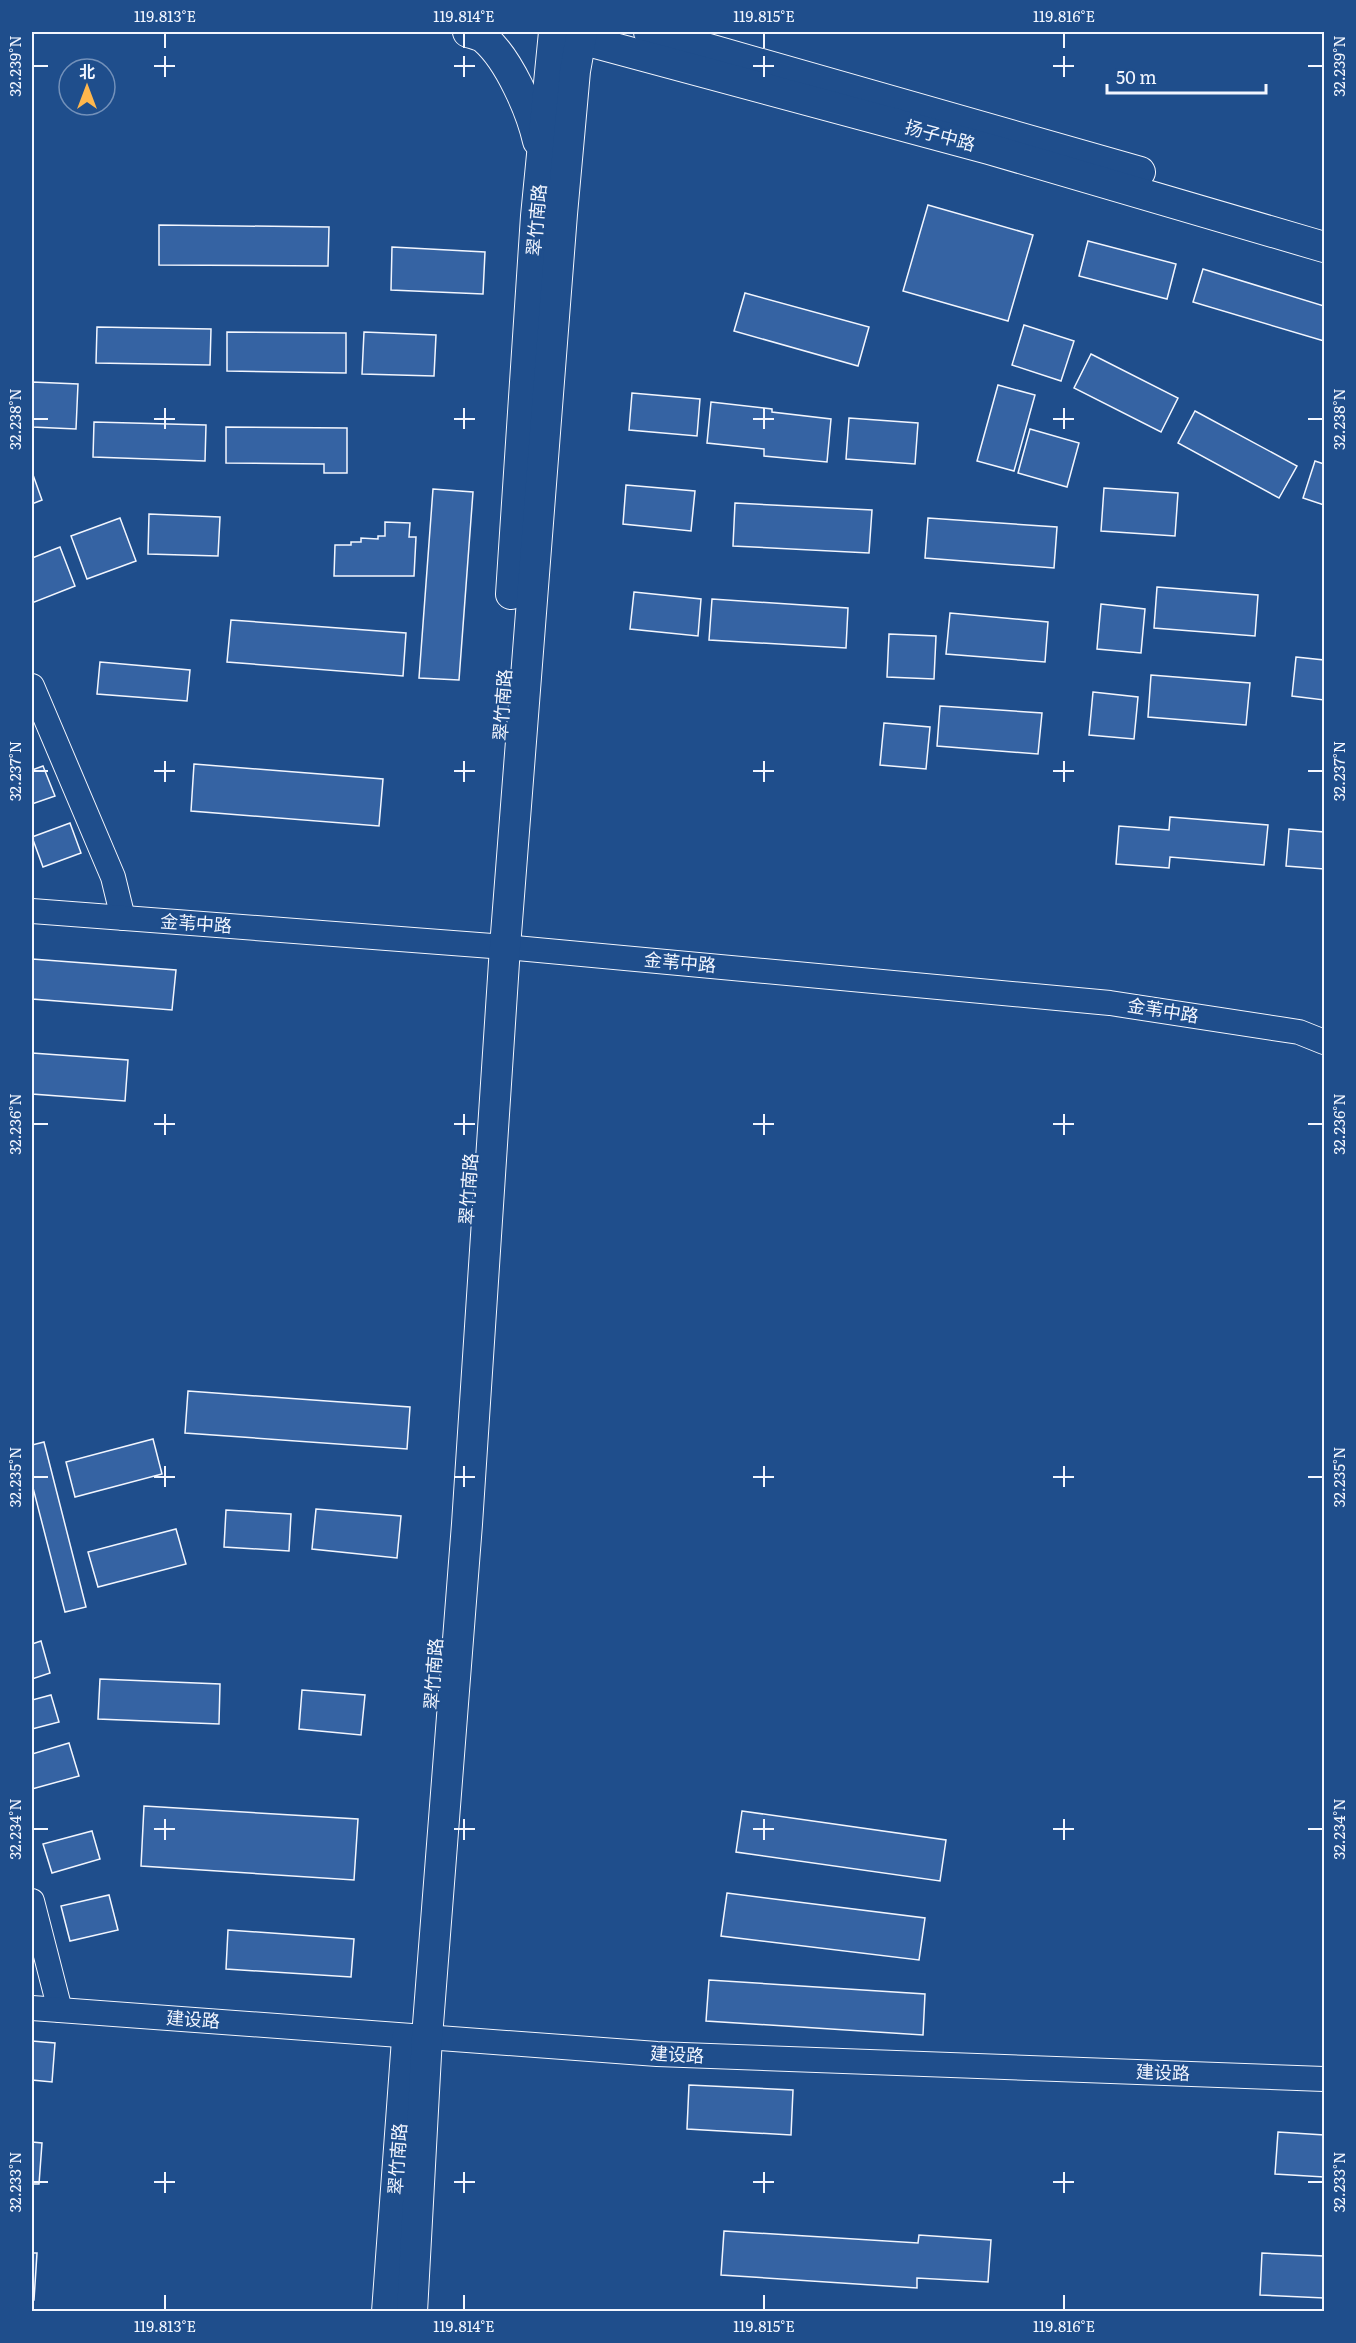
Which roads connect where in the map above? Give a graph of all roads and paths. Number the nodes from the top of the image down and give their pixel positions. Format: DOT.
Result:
graph roads {
  1 [pos="468,32"];
  2 [pos="649,32"];
  3 [pos="565,33"];
  4 [pos="682,37"];
  5 [pos="542,162"];
  6 [pos="1324,226"];
  7 [pos="1324,247"];
  8 [pos="32,686"];
  9 [pos="32,911"];
  10 [pos="123,918"];
  11 [pos="495,946"];
  12 [pos="1324,1042"];
  13 [pos="32,1901"];
  14 [pos="32,2008"];
  15 [pos="60,2010"];
  16 [pos="417,2036"];
  17 [pos="1324,2079"];
  18 [pos="387,2312"];
  19 [pos="412,2312"];
  1 -- 5 [label="main road"];
  2 -- 4 [label="main road, 扬子中路"];
  3 -- 5 [label="main road, 翠竹南路"];
  3 -- 7 [label="main road, 扬子中路"];
  3 -- 11 [label="main road, 翠竹南路"];
  4 -- 6 [label="main road, 扬子中路"];
  5 -- 11 [label="main road, 翠竹南路"];
  8 -- 10 [label="street"];
  9 -- 10 [label="street, 金苇中路"];
  10 -- 11 [label="street, 金苇中路"];
  11 -- 12 [label="street, 金苇中路"];
  11 -- 16 [label="main road, 翠竹南路"];
  13 -- 15 [label="street"];
  14 -- 15 [label="street, 建设路"];
  15 -- 16 [label="street, 建设路"];
  16 -- 17 [label="street, 建设路"];
  16 -- 18 [label="main road, 翠竹南路"];
  16 -- 19 [label="main road, 翠竹南路"];
}
